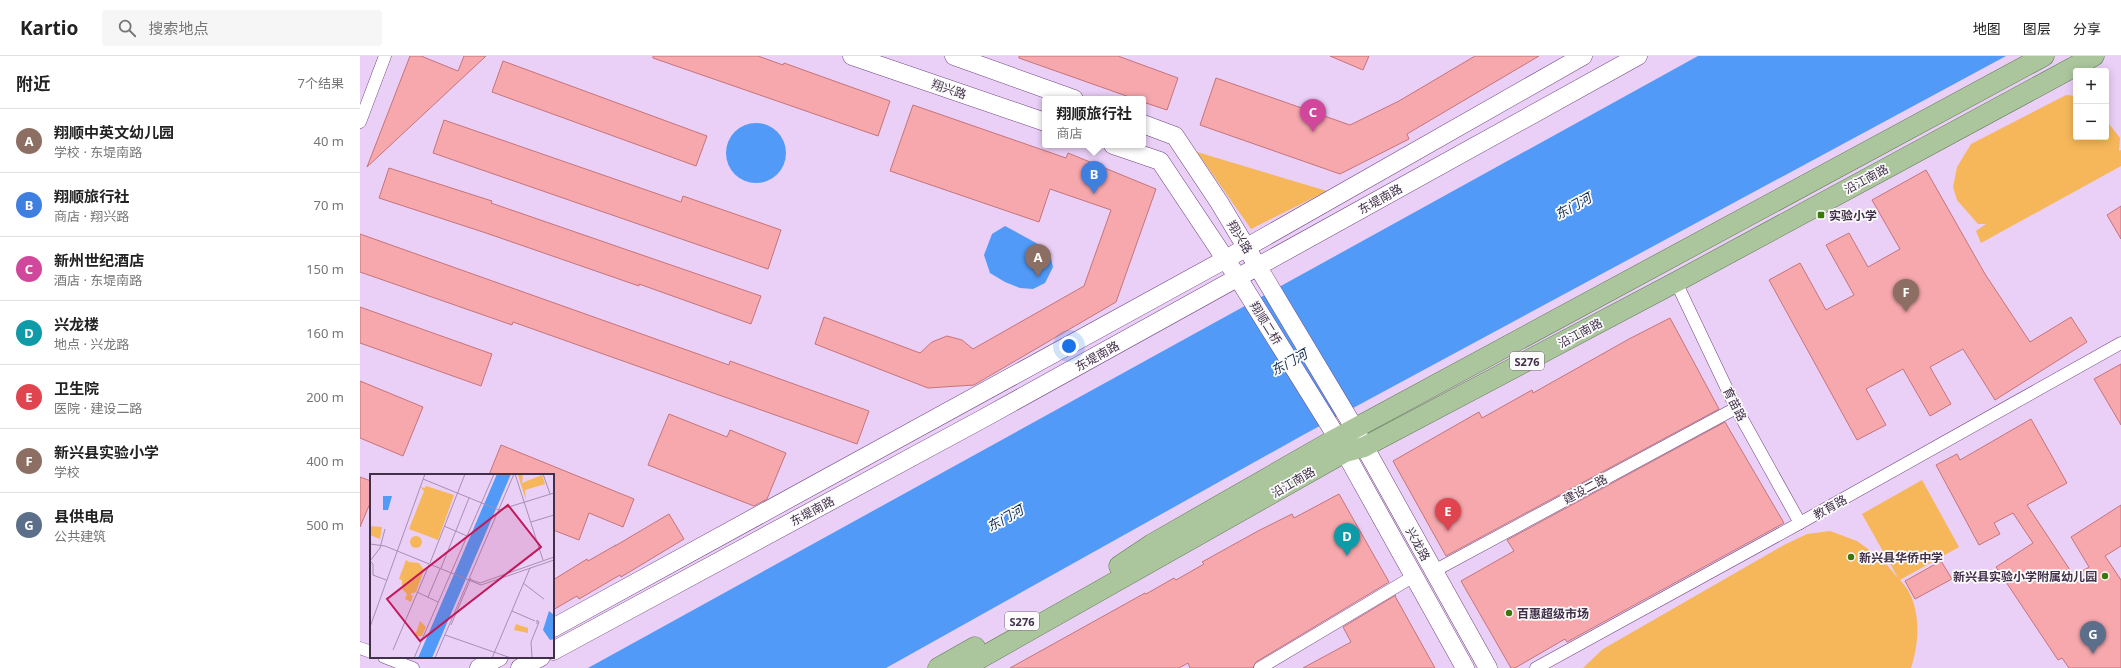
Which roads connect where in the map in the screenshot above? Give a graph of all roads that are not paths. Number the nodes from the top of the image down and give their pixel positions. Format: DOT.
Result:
graph roads {
  1 [pos="386,56"];
  2 [pos="852,56"];
  3 [pos="954,56"];
  4 [pos="1583,56"];
  5 [pos="1638,56"];
  6 [pos="2044,56"];
  7 [pos="2094,56"];
  8 [pos="1066,96"];
  9 [pos="1042,121"];
  10 [pos="360,122"];
  11 [pos="1146,125"];
  12 [pos="1122,148"];
  13 [pos="1246,246"];
  14 [pos="1226,259"];
  15 [pos="1259,267"];
  16 [pos="1238,278"];
  17 [pos="1676,282"];
  18 [pos="2121,342"];
  19 [pos="1736,408"];
  20 [pos="1344,434"];
  21 [pos="1364,447"];
  22 [pos="1800,523"];
  23 [pos="1434,571"];
  24 [pos="1414,576"];
  25 [pos="554,627"];
  26 [pos="360,648"];
  27 [pos="554,650"];
  28 [pos="370,652"];
  29 [pos="387,658"];
  30 [pos="498,658"];
  31 [pos="539,658"];
  32 [pos="413,668"];
  33 [pos="479,668"];
  34 [pos="520,668"];
  35 [pos="938,668"];
  36 [pos="963,668"];
  37 [pos="1260,668"];
  38 [pos="1465,668"];
  39 [pos="1488,668"];
  40 [pos="1536,668"];
  1 -- 10 [label="street"];
  2 -- 9 [label="main road, 翔兴路"];
  3 -- 8 [label="main road"];
  4 -- 13 [label="main road, 东堤南路"];
  5 -- 15 [label="main road, 东堤南路"];
  6 -- 20 [label="main road, 沿江南路 / S276"];
  7 -- 17 [label="main road, 沿江南路 / S276"];
  11 -- 13 [label="main road, 翔兴路"];
  12 -- 14 [label="main road, 翔兴路"];
  13 -- 14 [label="main road, 东堤南路"];
  13 -- 15 [label="main road, 翔兴路"];
  14 -- 16 [label="main road, 翔兴路"];
  14 -- 25 [label="main road, 东堤南路"];
  15 -- 16 [label="main road, 东堤南路"];
  15 -- 20 [label="main road, 翔顺二桥"];
  16 -- 20 [label="main road, 翔顺二桥"];
  16 -- 27 [label="main road, 东堤南路"];
  17 -- 19 [label="street, 育苗路"];
  17 -- 21 [label="main road, 沿江南路 / S276"];
  18 -- 22 [label="street, 教育路"];
  19 -- 22 [label="street, 育苗路"];
  19 -- 23 [label="street, 建设二路"];
  20 -- 21 [label="main road, 沿江南路 / S276"];
  20 -- 24 [label="main road, 兴龙路"];
  20 -- 35 [label="main road, 沿江南路 / S276"];
  20 -- 36 [label="main road, 沿江南路 / S276"];
  21 -- 23 [label="main road, 兴龙路"];
  22 -- 40 [label="street, 教育路"];
  23 -- 39 [label="main road, 兴龙路"];
  24 -- 37 [label="street"];
  24 -- 38 [label="main road, 兴龙路"];
  26 -- 28 [label="street"];
  29 -- 32 [label="street"];
  30 -- 33 [label="main road"];
  31 -- 34 [label="main road"];
}
